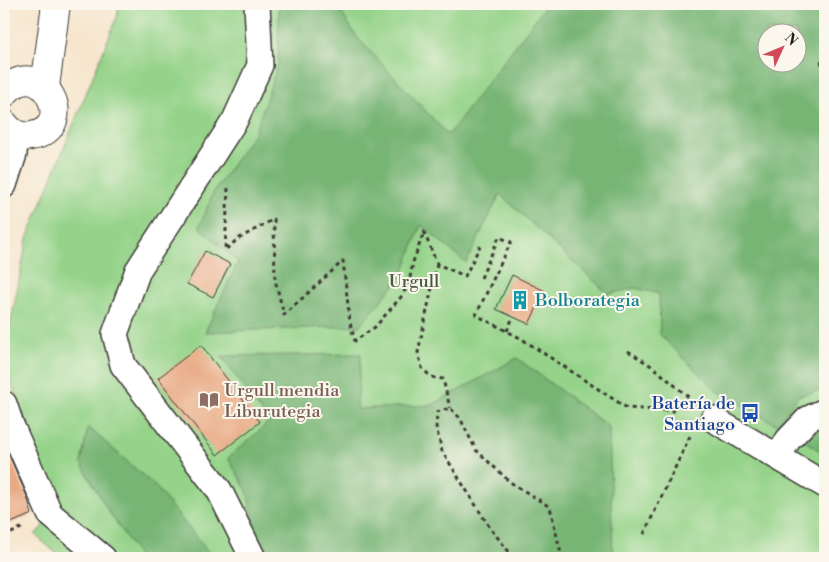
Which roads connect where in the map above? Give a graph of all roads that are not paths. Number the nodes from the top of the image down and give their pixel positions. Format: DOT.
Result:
graph roads {
  1 [pos="56,4"];
  2 [pos="258,4"];
  3 [pos="45,87"];
  4 [pos="4,93"];
  5 [pos="9,129"];
  6 [pos="4,185"];
  7 [pos="4,404"];
  8 [pos="825,411"];
  9 [pos="713,419"];
  10 [pos="778,457"];
  11 [pos="825,485"];
  12 [pos="103,558"];
  13 [pos="253,558"];
  1 -- 3 [label="street"];
  2 -- 13 [label="street"];
  3 -- 4 [label="street"];
  3 -- 5 [label="street"];
  5 -- 6 [label="street"];
  7 -- 12 [label="street"];
  8 -- 10 [label="street"];
  9 -- 10 [label="street"];
  10 -- 11 [label="street"];
}
